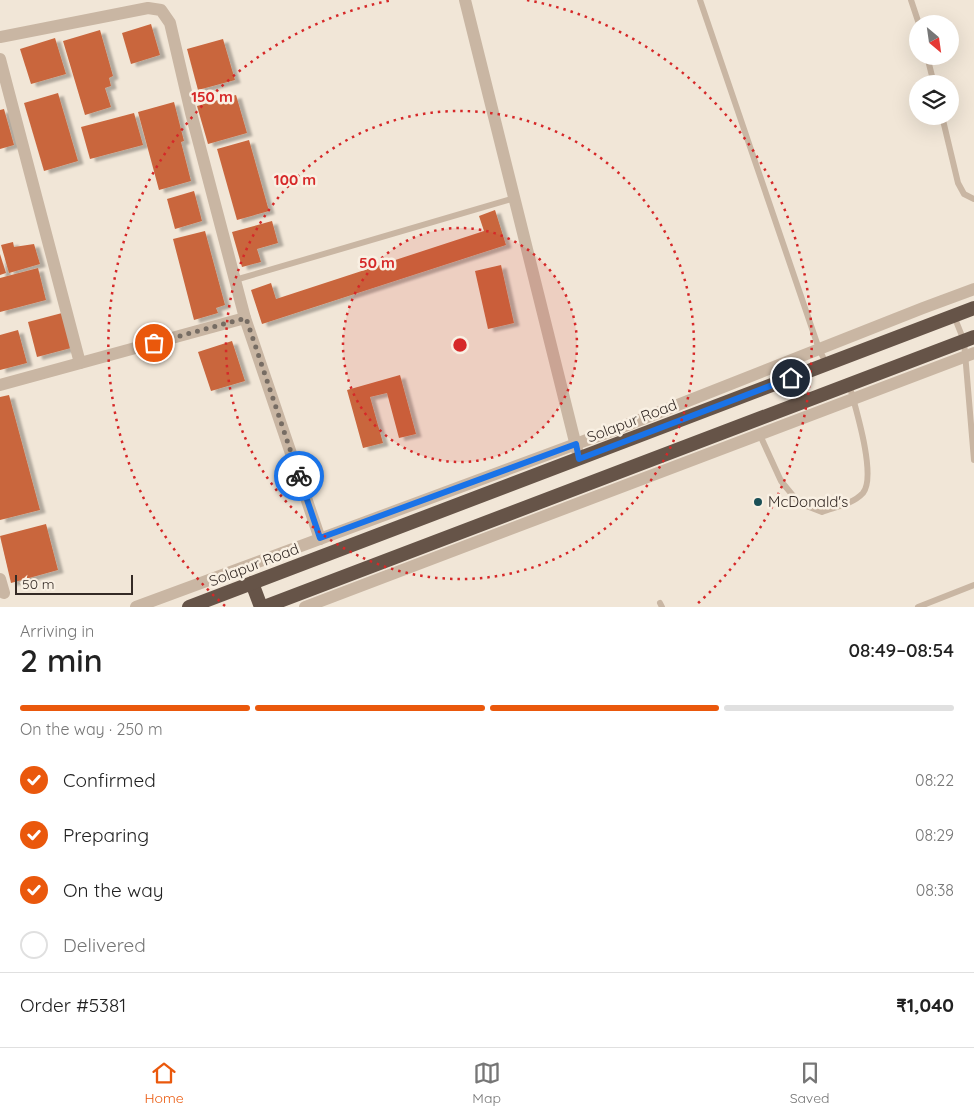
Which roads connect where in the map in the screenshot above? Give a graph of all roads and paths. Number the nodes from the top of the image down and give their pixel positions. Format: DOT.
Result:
graph roads {
  1 [pos="465,0"];
  2 [pos="700,0"];
  3 [pos="911,0"];
  4 [pos="124,6"];
  5 [pos="916,15"];
  6 [pos="0,38"];
  7 [pos="0,59"];
  8 [pos="944,125"];
  9 [pos="515,198"];
  10 [pos="974,199"];
  11 [pos="235,280"];
  12 [pos="974,289"];
  13 [pos="974,308"];
  14 [pos="954,316"];
  15 [pos="246,318"];
  16 [pos="969,339"];
  17 [pos="819,349"];
  18 [pos="970,354"];
  19 [pos="80,363"];
  20 [pos="827,365"];
  21 [pos="849,384"];
  22 [pos="0,385"];
  23 [pos="853,399"];
  24 [pos="753,421"];
  25 [pos="760,435"];
  26 [pos="576,444"];
  27 [pos="579,459"];
  28 [pos="974,460"];
  29 [pos="320,538"];
  30 [pos="0,579"];
  31 [pos="252,583"];
  32 [pos="974,585"];
  33 [pos="4,593"];
  34 [pos="136,607"];
  35 [pos="189,607"];
  36 [pos="262,607"];
  37 [pos="305,607"];
  38 [pos="918,607"];
  1 -- 9 [label="street"];
  2 -- 17 [label="lane"];
  3 -- 5 [label="lane"];
  4 -- 6 [label="street"];
  4 -- 11 [label="street"];
  7 -- 19 [label="street"];
  8 -- 10 [label="lane"];
  9 -- 11 [label="lane"];
  9 -- 26 [label="street"];
  11 -- 15 [label="street"];
  12 -- 17 [label="street"];
  13 -- 14 [label="highway, Solapur Road"];
  14 -- 16 [label="lane"];
  14 -- 20 [label="highway, Solapur Road"];
  15 -- 19 [label="street"];
  15 -- 29 [label="street"];
  16 -- 18 [label="lane"];
  16 -- 21 [label="highway"];
  17 -- 20 [label="lane"];
  17 -- 26 [label="street"];
  18 -- 23 [label="street"];
  18 -- 28 [label="lane"];
  19 -- 22 [label="street"];
  20 -- 27 [label="highway, Solapur Road"];
  21 -- 23 [label="lane"];
  21 -- 24 [label="highway"];
  23 -- 25 [label="street"];
  23 -- 25 [label="lane"];
  24 -- 25 [label="lane"];
  24 -- 36 [label="highway"];
  25 -- 37 [label="street"];
  26 -- 27 [label="street"];
  26 -- 29 [label="street"];
  27 -- 31 [label="highway, Solapur Road"];
  29 -- 34 [label="street"];
  30 -- 33 [label="street"];
  31 -- 35 [label="highway, Solapur Road"];
  31 -- 36 [label="highway"];
  32 -- 38 [label="lane"];
}
